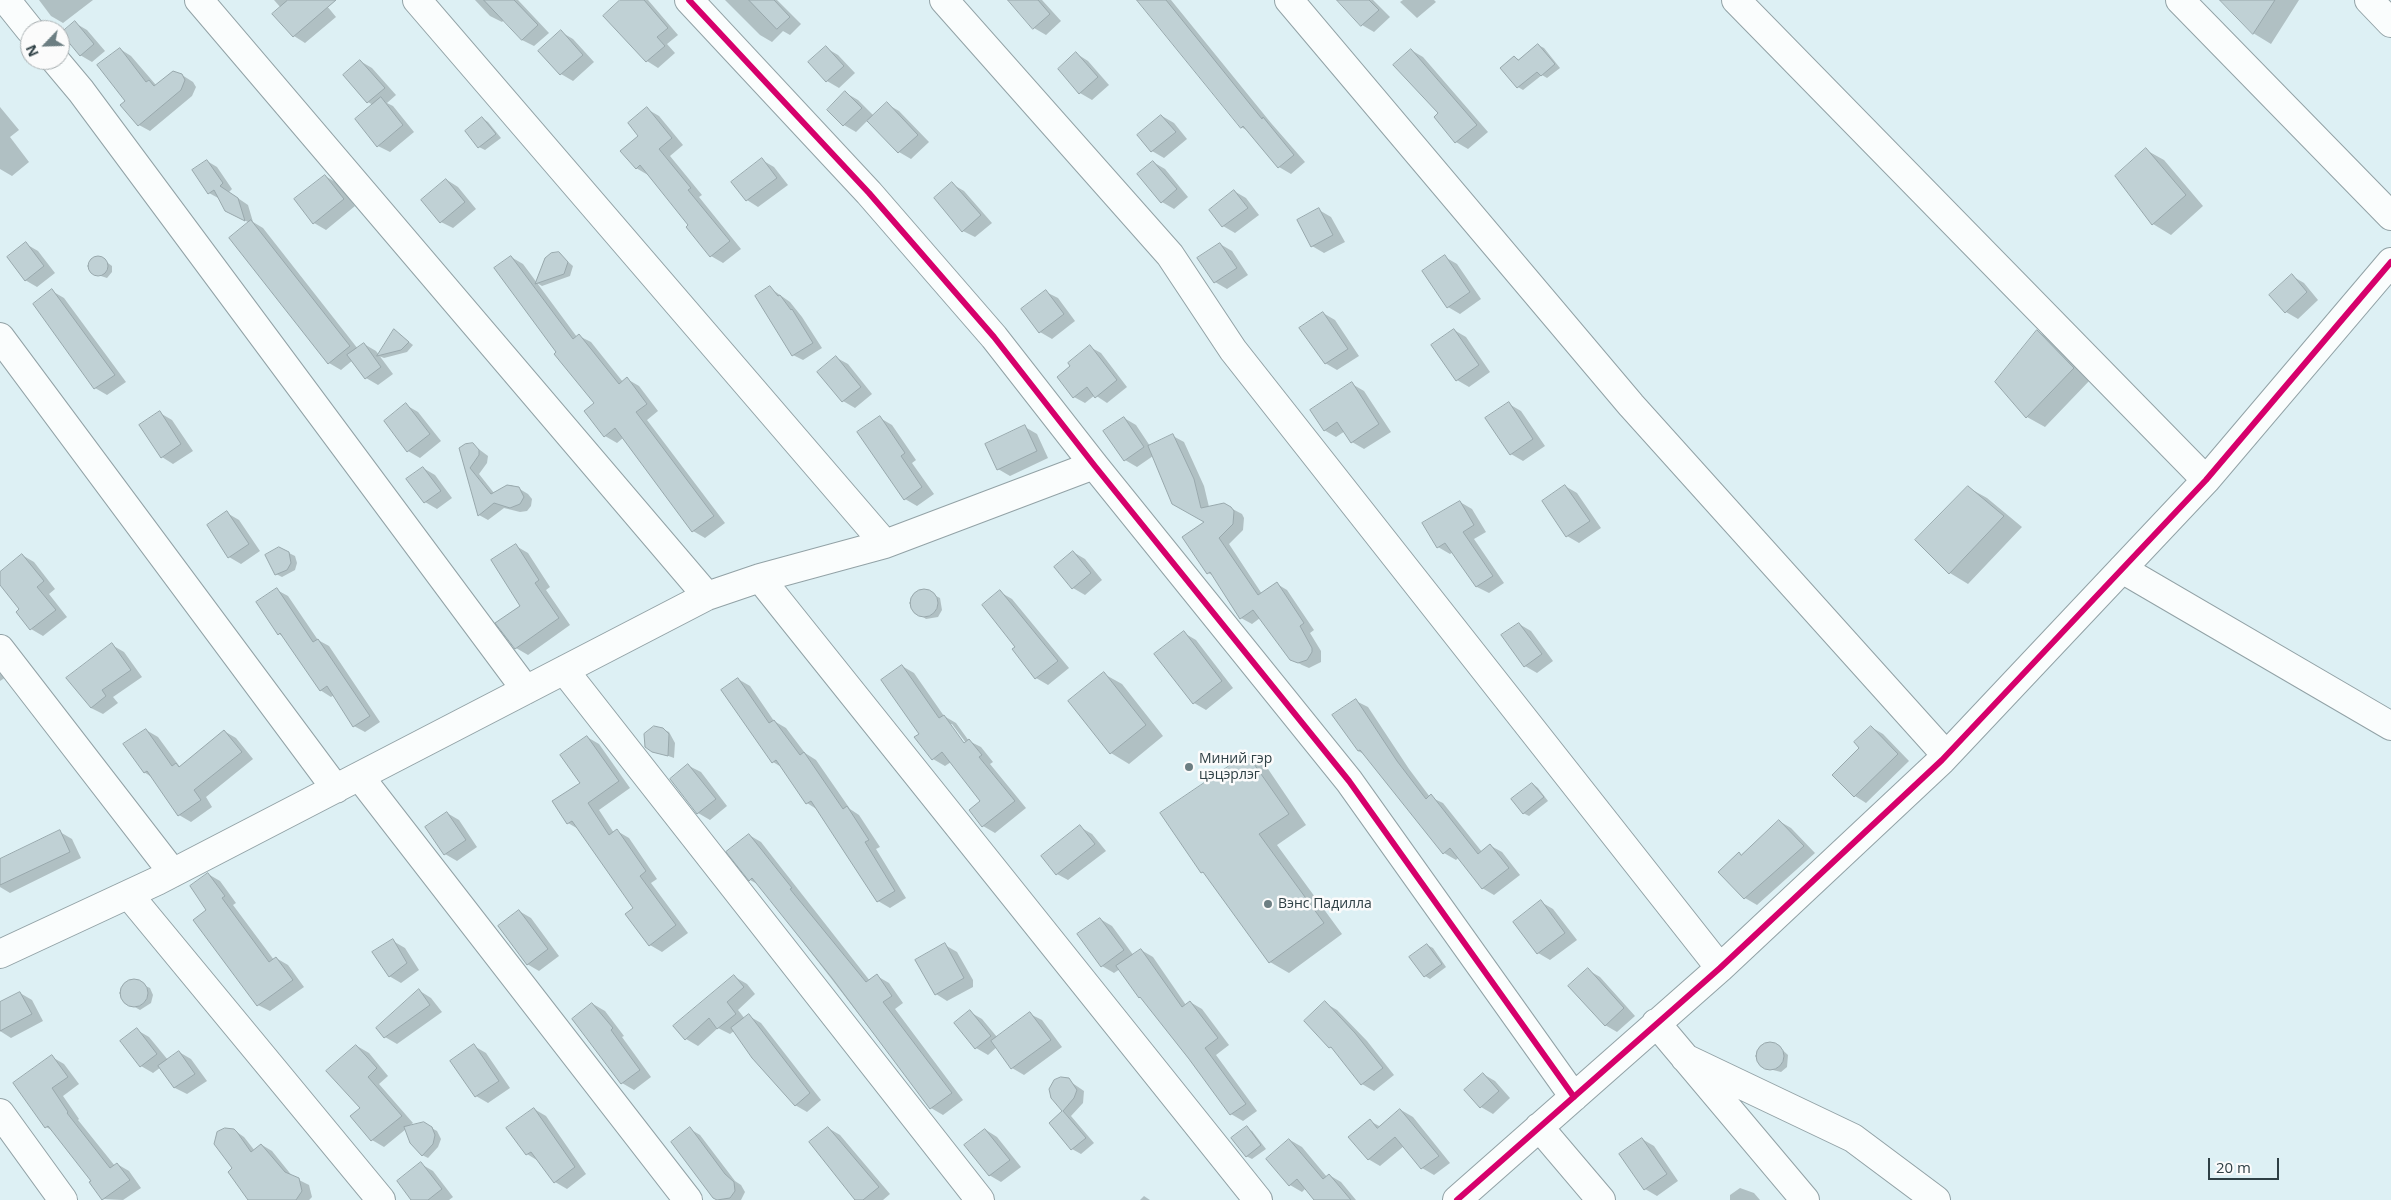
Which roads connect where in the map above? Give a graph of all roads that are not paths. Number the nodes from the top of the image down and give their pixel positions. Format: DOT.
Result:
graph roads {
  1 [pos="6,0"];
  2 [pos="199,0"];
  3 [pos="417,0"];
  4 [pos="689,0"];
  5 [pos="944,0"];
  6 [pos="1289,0"];
  7 [pos="1736,0"];
  8 [pos="2180,0"];
  9 [pos="2369,0"];
  10 [pos="22,20"];
  11 [pos="2391,23"];
  12 [pos="63,70"];
  13 [pos="2391,216"];
  14 [pos="2391,262"];
  15 [pos="0,337"];
  16 [pos="1094,465"];
  17 [pos="2206,480"];
  18 [pos="885,544"];
  19 [pos="2122,569"];
  20 [pos="760,578"];
  21 [pos="707,596"];
  22 [pos="0,649"];
  23 [pos="564,670"];
  24 [pos="526,690"];
  25 [pos="2391,726"];
  26 [pos="1946,755"];
  27 [pos="360,777"];
  28 [pos="336,789"];
  29 [pos="173,873"];
  30 [pos="129,895"];
  31 [pos="0,954"];
  32 [pos="1720,968"];
  33 [pos="1656,1023"];
  34 [pos="1685,1058"];
  35 [pos="1574,1096"];
  36 [pos="0,1113"];
  37 [pos="1539,1126"];
  38 [pos="63,1200"];
  39 [pos="381,1200"];
  40 [pos="688,1200"];
  41 [pos="980,1200"];
  42 [pos="1258,1200"];
  43 [pos="1457,1200"];
  44 [pos="1601,1200"];
  45 [pos="1805,1200"];
  46 [pos="1936,1200"];
  1 -- 10 [label="street"];
  2 -- 21 [label="street"];
  3 -- 18 [label="street"];
  4 -- 16 [label="street"];
  5 -- 32 [label="street"];
  6 -- 26 [label="street"];
  7 -- 17 [label="street"];
  8 -- 13 [label="street"];
  9 -- 11 [label="street"];
  12 -- 24 [label="street"];
  14 -- 17 [label="street"];
  15 -- 28 [label="street"];
  16 -- 18 [label="street"];
  16 -- 35 [label="street"];
  17 -- 19 [label="street"];
  18 -- 20 [label="street"];
  19 -- 25 [label="street"];
  19 -- 26 [label="street"];
  20 -- 21 [label="street"];
  20 -- 42 [label="street"];
  21 -- 23 [label="street"];
  22 -- 29 [label="street"];
  23 -- 24 [label="street"];
  23 -- 41 [label="street"];
  24 -- 27 [label="street"];
  26 -- 32 [label="street"];
  27 -- 28 [label="street"];
  27 -- 40 [label="street"];
  28 -- 29 [label="street"];
  29 -- 30 [label="street"];
  30 -- 31 [label="street"];
  30 -- 39 [label="street"];
  32 -- 33 [label="street"];
  33 -- 34 [label="street"];
  33 -- 35 [label="street"];
  34 -- 45 [label="street"];
  34 -- 46 [label="street"];
  35 -- 37 [label="street"];
  36 -- 38 [label="street"];
  37 -- 43 [label="street"];
  37 -- 44 [label="street"];
}
